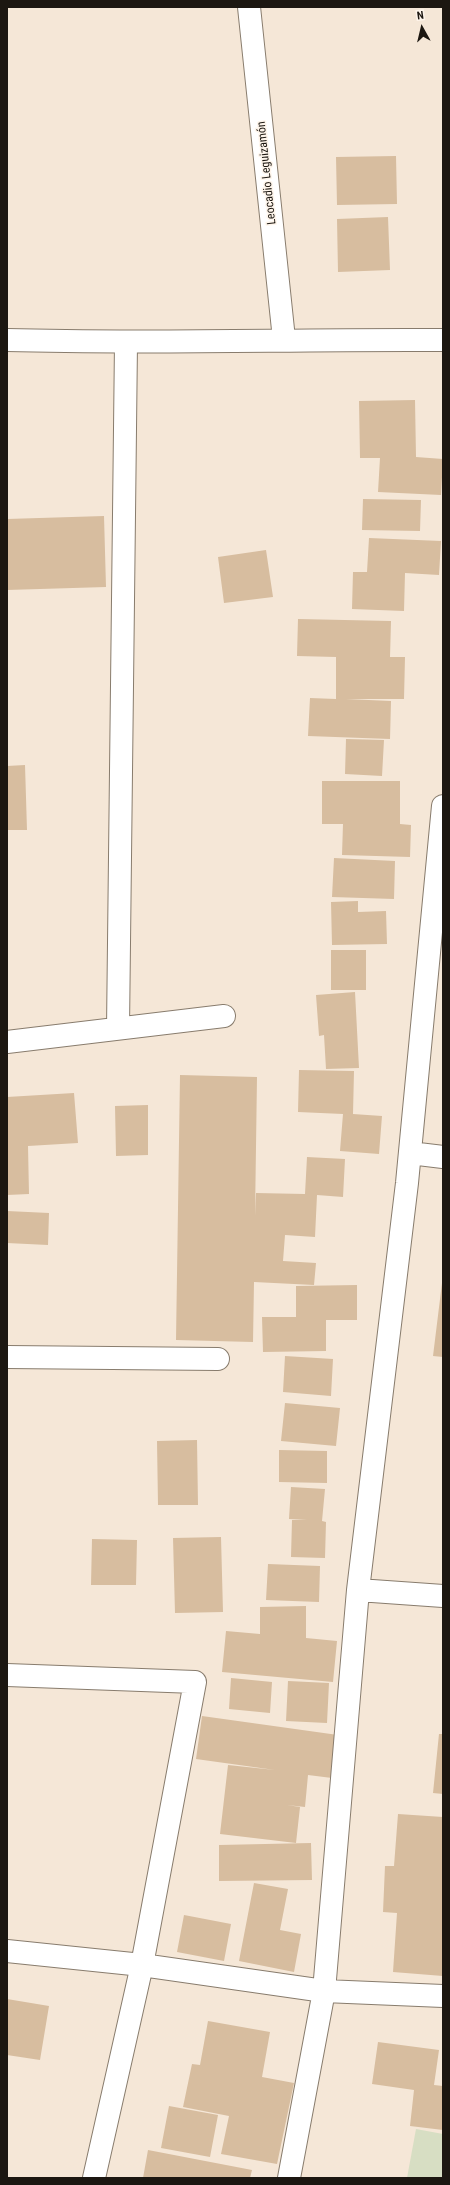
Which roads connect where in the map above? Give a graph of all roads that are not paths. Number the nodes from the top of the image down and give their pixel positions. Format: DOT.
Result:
graph roads {
  1 [pos="249,7"];
  2 [pos="284,339"];
  3 [pos="7,340"];
  4 [pos="443,340"];
  5 [pos="126,343"];
  6 [pos="443,806"];
  7 [pos="224,1016"];
  8 [pos="118,1028"];
  9 [pos="7,1042"];
  10 [pos="410,1153"];
  11 [pos="443,1157"];
  12 [pos="7,1357"];
  13 [pos="218,1359"];
  14 [pos="358,1590"];
  15 [pos="443,1596"];
  16 [pos="7,1675"];
  17 [pos="7,1951"];
  18 [pos="142,1966"];
  19 [pos="324,1991"];
  20 [pos="443,1996"];
  21 [pos="94,2178"];
  22 [pos="289,2178"];
  1 -- 2 [label="street, Leocadio Leguizamón"];
  2 -- 4 [label="street"];
  2 -- 5 [label="street"];
  3 -- 5 [label="street"];
  5 -- 8 [label="street"];
  6 -- 10 [label="street"];
  7 -- 8 [label="street"];
  8 -- 9 [label="street"];
  10 -- 11 [label="street"];
  10 -- 14 [label="street"];
  12 -- 13 [label="street"];
  14 -- 15 [label="street"];
  14 -- 19 [label="street"];
  16 -- 18 [label="street"];
  17 -- 18 [label="street"];
  18 -- 19 [label="street"];
  18 -- 21 [label="street"];
  19 -- 20 [label="street"];
  19 -- 22 [label="street"];
}
